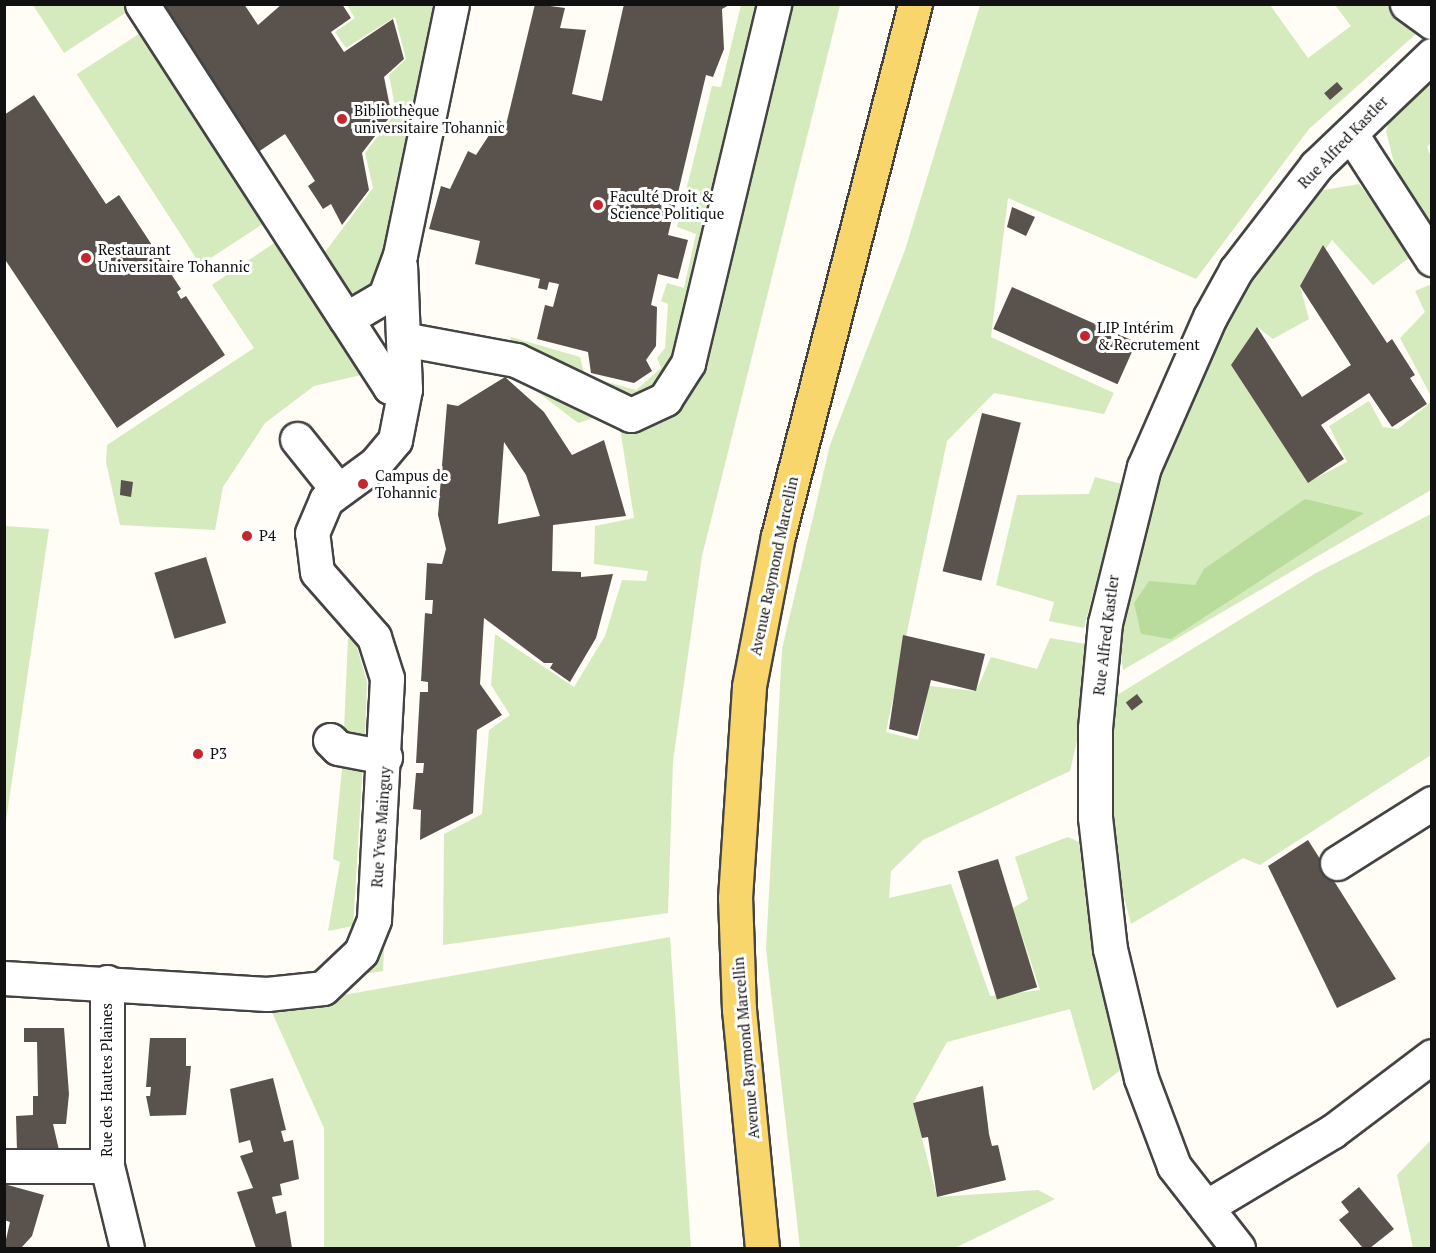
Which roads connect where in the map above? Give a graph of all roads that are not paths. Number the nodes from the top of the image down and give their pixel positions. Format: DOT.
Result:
graph roads {
  1 [pos="142,4"];
  2 [pos="452,4"];
  3 [pos="774,4"];
  4 [pos="915,4"];
  5 [pos="1407,4"];
  6 [pos="1431,22"];
  7 [pos="1431,55"];
  8 [pos="1351,134"];
  9 [pos="400,255"];
  10 [pos="1431,259"];
  11 [pos="346,320"];
  12 [pos="403,339"];
  13 [pos="405,389"];
  14 [pos="297,439"];
  15 [pos="338,489"];
  16 [pos="330,740"];
  17 [pos="385,757"];
  18 [pos="1431,803"];
  19 [pos="1337,862"];
  20 [pos="4,978"];
  21 [pos="107,982"];
  22 [pos="1431,1056"];
  23 [pos="4,1166"];
  24 [pos="107,1166"];
  25 [pos="1206,1207"];
  26 [pos="127,1248"];
  27 [pos="762,1248"];
  28 [pos="1238,1248"];
  1 -- 11 [label="street"];
  2 -- 9 [label="street"];
  3 -- 12 [label="street"];
  4 -- 27 [label="main road, Avenue Raymond Marcellin"];
  5 -- 6 [label="street"];
  7 -- 8 [label="street, Rue Alfred Kastler"];
  8 -- 10 [label="street"];
  8 -- 25 [label="street, Rue Alfred Kastler"];
  9 -- 11 [label="street"];
  9 -- 12 [label="street, Rue Yves Mainguy"];
  11 -- 13 [label="street"];
  12 -- 13 [label="street, Rue Yves Mainguy"];
  13 -- 15 [label="street, Rue Yves Mainguy"];
  14 -- 15 [label="street"];
  15 -- 17 [label="street, Rue Yves Mainguy"];
  16 -- 17 [label="street"];
  17 -- 21 [label="street, Rue Yves Mainguy"];
  18 -- 19 [label="street"];
  20 -- 21 [label="street, Rue Yves Mainguy"];
  21 -- 24 [label="street, Rue des Hautes Plaines"];
  22 -- 25 [label="street"];
  23 -- 24 [label="street"];
  24 -- 26 [label="street, Rue des Hautes Plaines"];
  25 -- 28 [label="street, Rue Alfred Kastler"];
}
